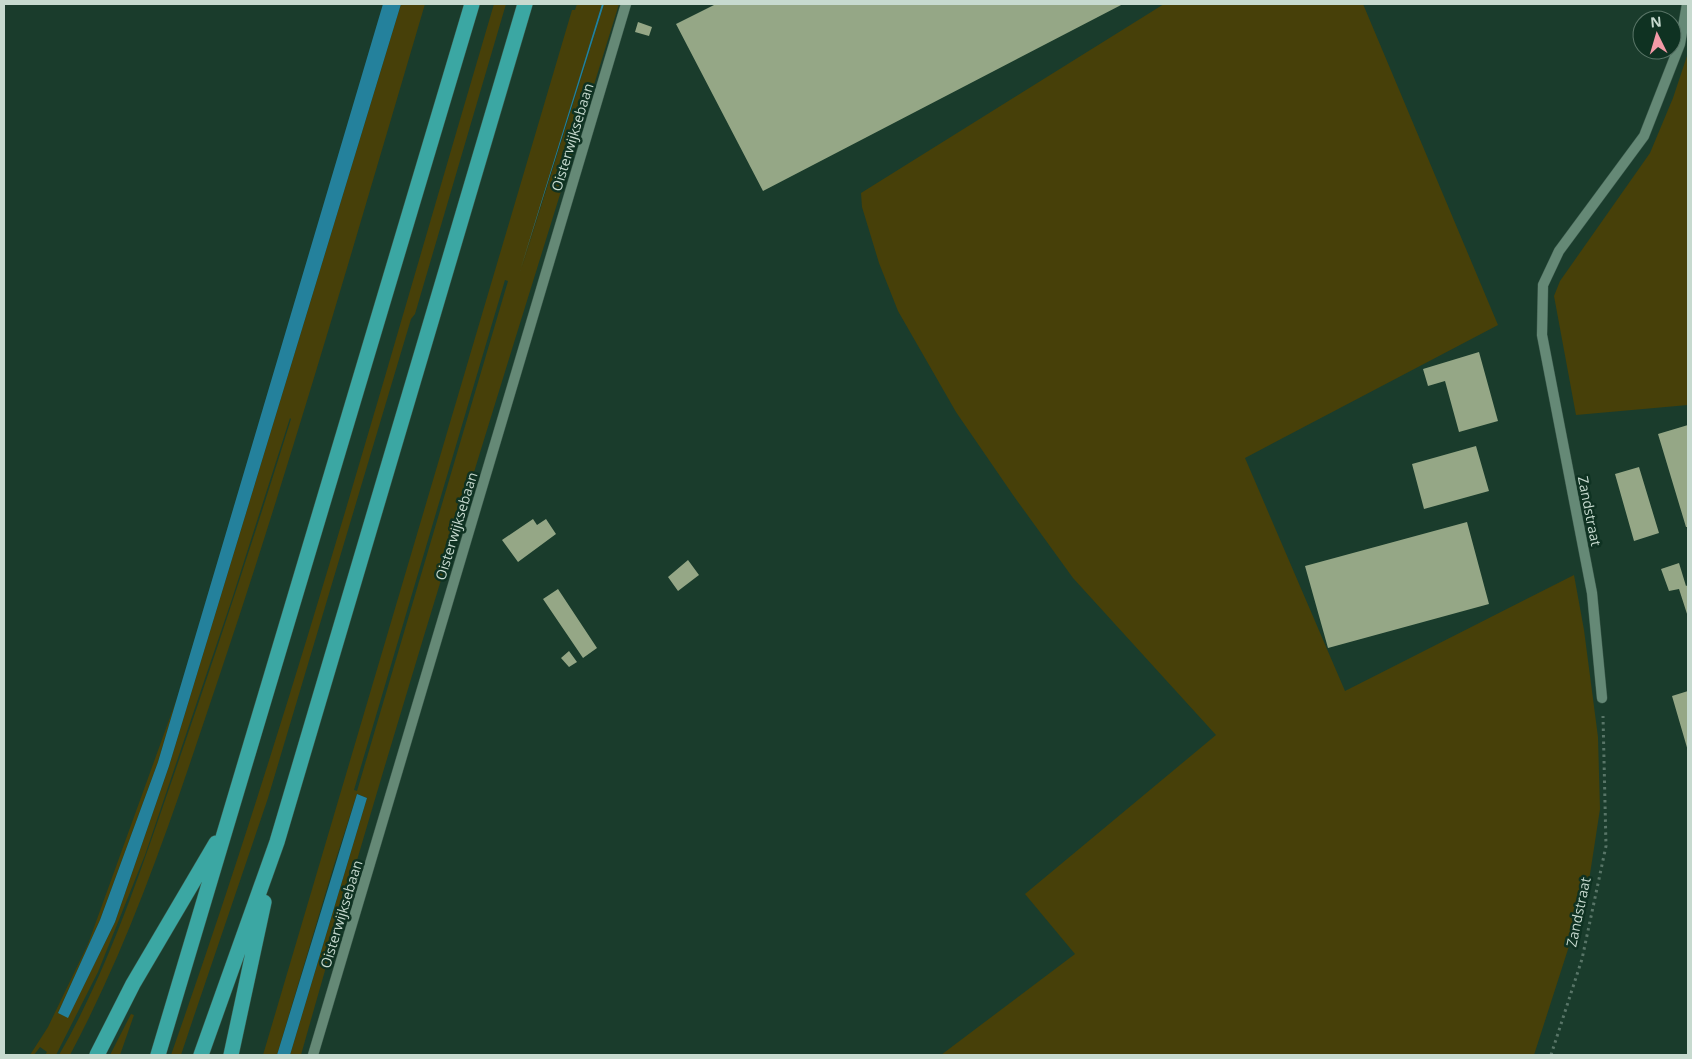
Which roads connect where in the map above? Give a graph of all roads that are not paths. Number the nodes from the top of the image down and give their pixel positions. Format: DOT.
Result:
graph roads {
  1 [pos="472,4"];
  2 [pos="525,4"];
  3 [pos="626,4"];
  4 [pos="1687,4"];
  5 [pos="1602,698"];
  6 [pos="227,822"];
  7 [pos="277,842"];
  8 [pos="97,1055"];
  9 [pos="158,1055"];
  10 [pos="201,1055"];
  11 [pos="231,1055"];
  12 [pos="313,1055"];
  1 -- 6 [label="highway"];
  2 -- 7 [label="highway"];
  3 -- 12 [label="street, Oisterwijksebaan"];
  4 -- 5 [label="street, Zandstraat"];
  6 -- 8 [label="highway"];
  6 -- 9 [label="highway"];
  7 -- 10 [label="highway"];
  7 -- 11 [label="highway"];
}
